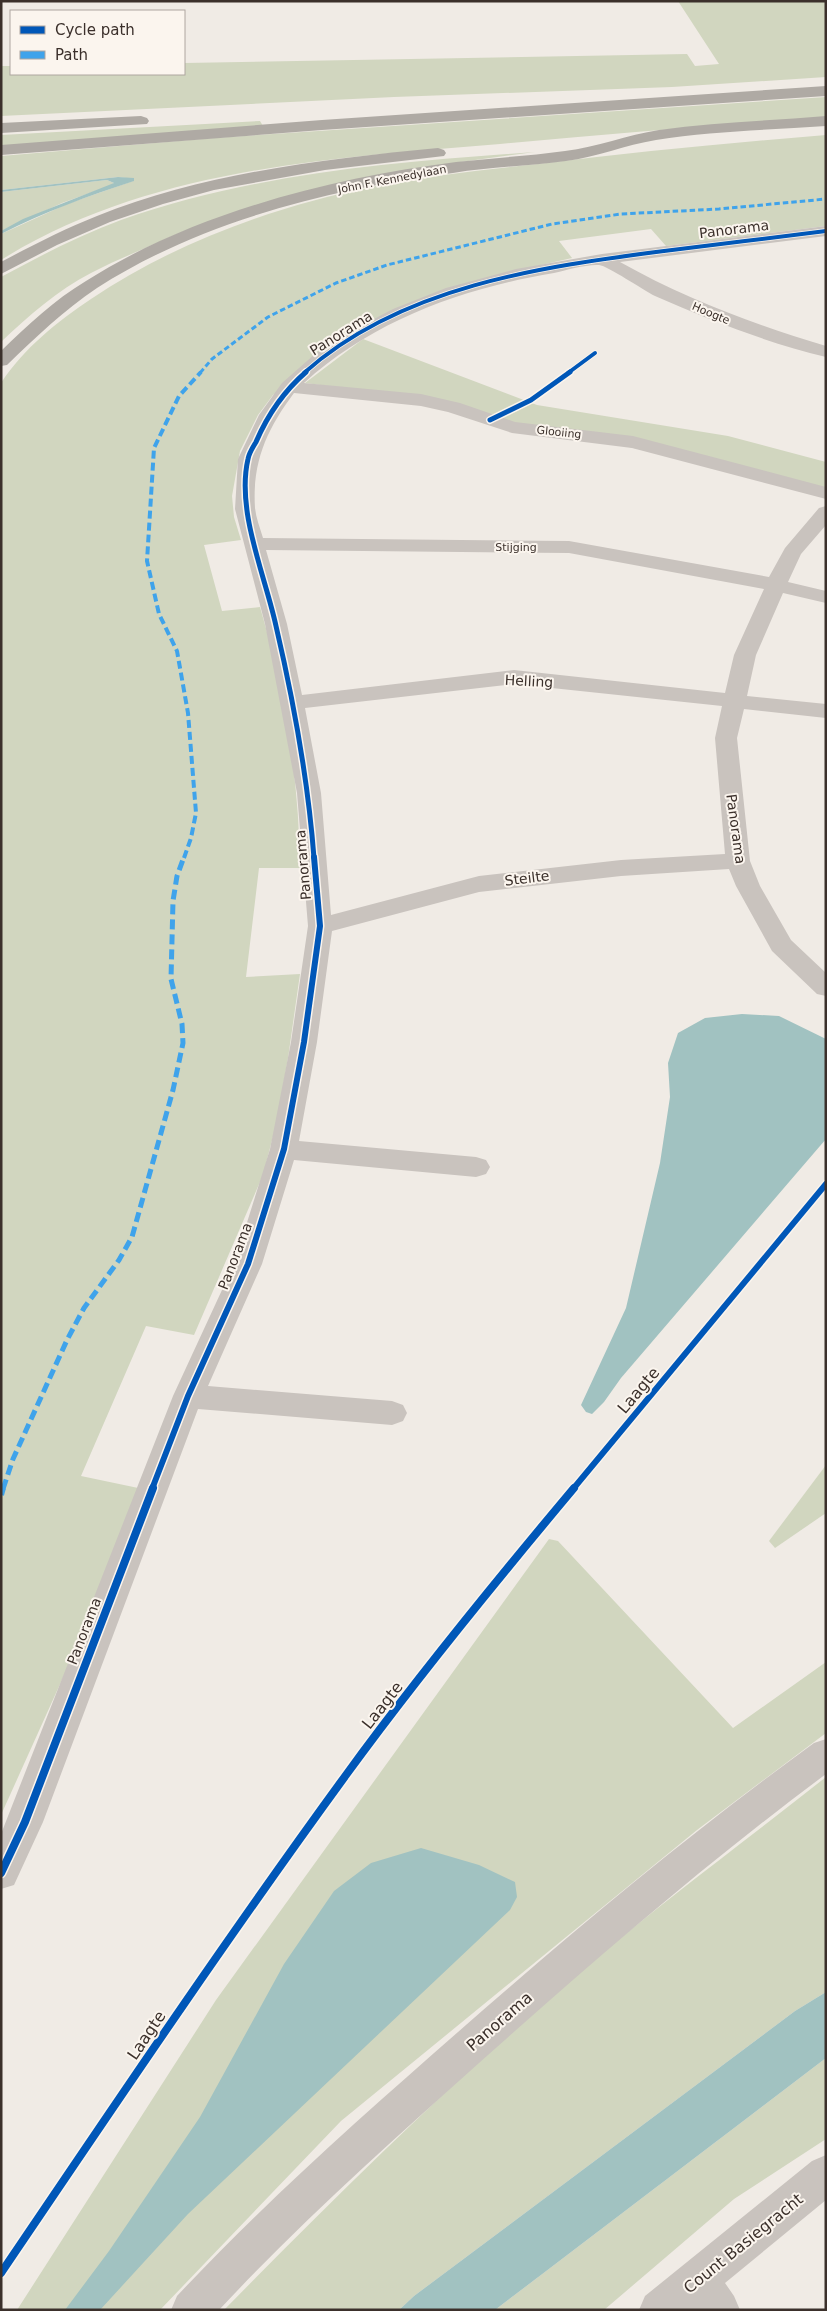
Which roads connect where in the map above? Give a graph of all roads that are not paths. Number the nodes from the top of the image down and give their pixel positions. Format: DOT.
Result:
graph roads {
  1 [pos="826,91"];
  2 [pos="520,112"];
  3 [pos="248,116"];
  4 [pos="154,120"];
  5 [pos="826,121"];
  6 [pos="1,128"];
  7 [pos="657,135"];
  8 [pos="1,150"];
  9 [pos="826,231"];
  10 [pos="602,259"];
  11 [pos="1,269"];
  12 [pos="826,352"];
  13 [pos="1,361"];
  14 [pos="289,387"];
  15 [pos="826,493"];
  16 [pos="826,512"];
  17 [pos="254,544"];
  18 [pos="776,585"];
  19 [pos="826,597"];
  20 [pos="734,702"];
  21 [pos="293,703"];
  22 [pos="826,711"];
  23 [pos="738,861"];
  24 [pos="320,926"];
  25 [pos="826,988"];
  26 [pos="284,1149"];
  27 [pos="476,1167"];
  28 [pos="188,1396"];
  29 [pos="392,1413"];
  30 [pos="826,1754"];
  31 [pos="1,1873"];
  32 [pos="826,2175"];
  33 [pos="708,2295"];
  34 [pos="191,2310"];
  35 [pos="659,2310"];
  1 -- 2 [label="highway"];
  2 -- 3 [label="highway"];
  2 -- 8 [label="highway"];
  4 -- 6 [label="highway"];
  5 -- 7 [label="highway, John F. Kennedylaan"];
  7 -- 11 [label="highway"];
  7 -- 13 [label="highway, John F. Kennedylaan"];
  9 -- 10 [label="street, Panorama"];
  10 -- 12 [label="street, Hoogte"];
  10 -- 14 [label="street, Panorama"];
  14 -- 15 [label="street, Glooiing"];
  14 -- 17 [label="street, Panorama"];
  16 -- 18 [label="street, Panorama"];
  17 -- 18 [label="street, Stijging"];
  17 -- 21 [label="street, Panorama"];
  18 -- 19 [label="street"];
  18 -- 20 [label="street, Panorama"];
  20 -- 21 [label="street, Helling"];
  20 -- 22 [label="street"];
  20 -- 23 [label="street, Panorama"];
  21 -- 24 [label="street, Panorama"];
  23 -- 24 [label="street, Steilte"];
  23 -- 25 [label="street, Panorama"];
  24 -- 26 [label="street, Panorama"];
  26 -- 27 [label="street"];
  26 -- 28 [label="street, Panorama"];
  28 -- 29 [label="street"];
  28 -- 31 [label="street, Panorama"];
  30 -- 34 [label="street, Panorama"];
  32 -- 33 [label="street, Count Basiegracht"];
  33 -- 35 [label="street, Count Basiegracht"];
}
